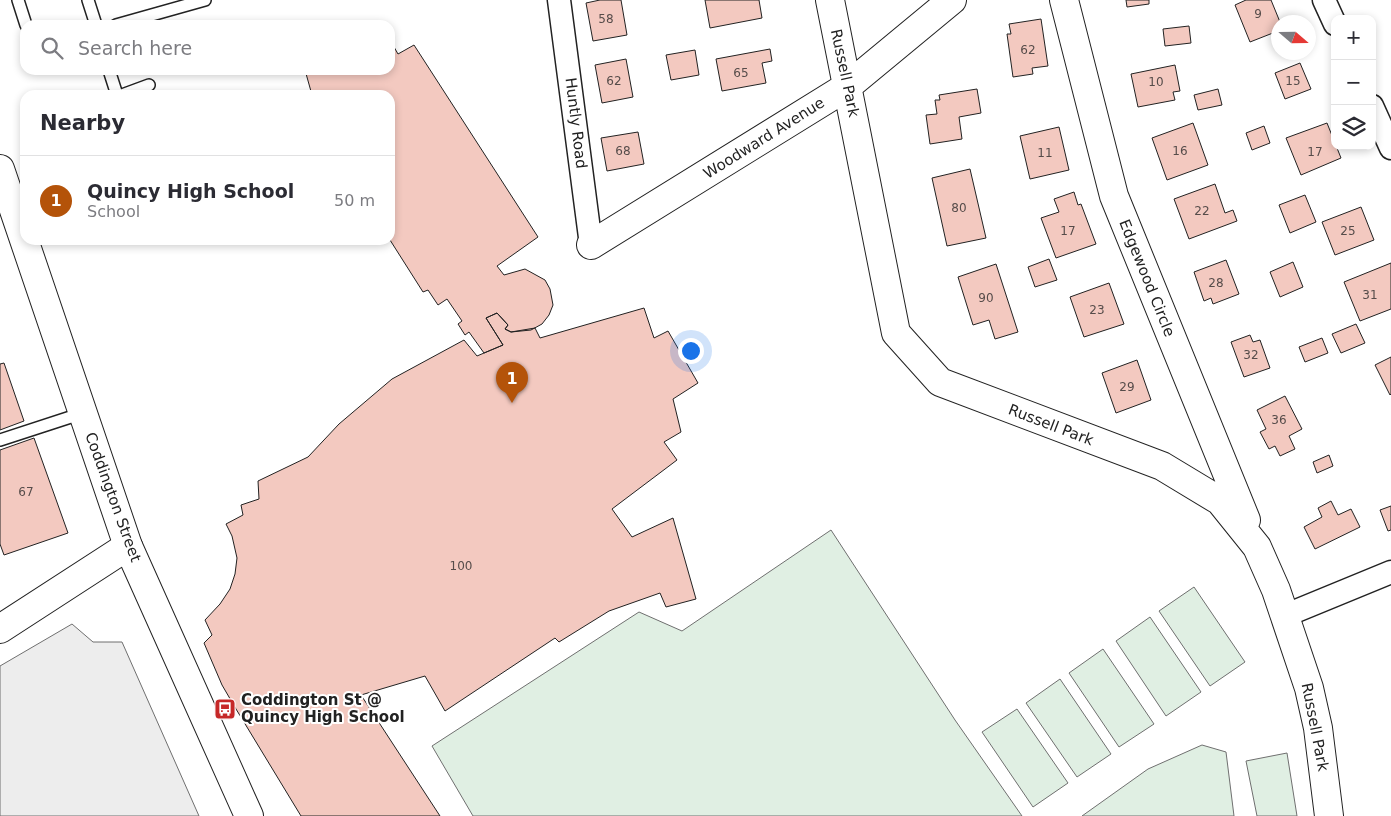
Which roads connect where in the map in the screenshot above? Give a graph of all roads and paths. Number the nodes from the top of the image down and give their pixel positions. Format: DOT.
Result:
graph roads {
  1 [pos="18,0"];
  2 [pos="88,0"];
  3 [pos="205,0"];
  4 [pos="559,0"];
  5 [pos="830,0"];
  6 [pos="952,0"];
  7 [pos="1064,0"];
  8 [pos="1324,0"];
  9 [pos="1331,15"];
  10 [pos="24,20"];
  11 [pos="94,20"];
  12 [pos="134,20"];
  13 [pos="111,75"];
  14 [pos="149,86"];
  15 [pos="848,86"];
  16 [pos="115,90"];
  17 [pos="137,90"];
  18 [pos="1376,115"];
  19 [pos="1391,148"];
  20 [pos="0,169"];
  21 [pos="20,228"];
  22 [pos="26,245"];
  23 [pos="591,245"];
  24 [pos="83,413"];
  25 [pos="0,440"];
  26 [pos="128,546"];
  27 [pos="1256,547"];
  28 [pos="1391,572"];
  29 [pos="1284,616"];
  30 [pos="2,622"];
  31 [pos="249,816"];
  32 [pos="1329,816"];
  1 -- 10 [label="lane"];
  2 -- 11 [label="lane"];
  3 -- 12 [label="lane"];
  4 -- 23 [label="street, Huntly Road"];
  5 -- 15 [label="street, Russell Park"];
  6 -- 15 [label="street, Woodward Avenue"];
  7 -- 27 [label="street, Edgewood Circle"];
  8 -- 9 [label="street"];
  13 -- 16 [label="lane"];
  14 -- 17 [label="lane"];
  15 -- 23 [label="street, Woodward Avenue"];
  15 -- 27 [label="street, Russell Park"];
  18 -- 19 [label="street"];
  20 -- 21 [label="street, Coddington Street"];
  22 -- 24 [label="street, Coddington Street"];
  24 -- 25 [label="lane"];
  24 -- 26 [label="street, Coddington Street"];
  26 -- 30 [label="street"];
  26 -- 31 [label="street, Coddington Street"];
  27 -- 29 [label="street, Russell Park"];
  28 -- 29 [label="street"];
  29 -- 32 [label="street, Russell Park"];
}
